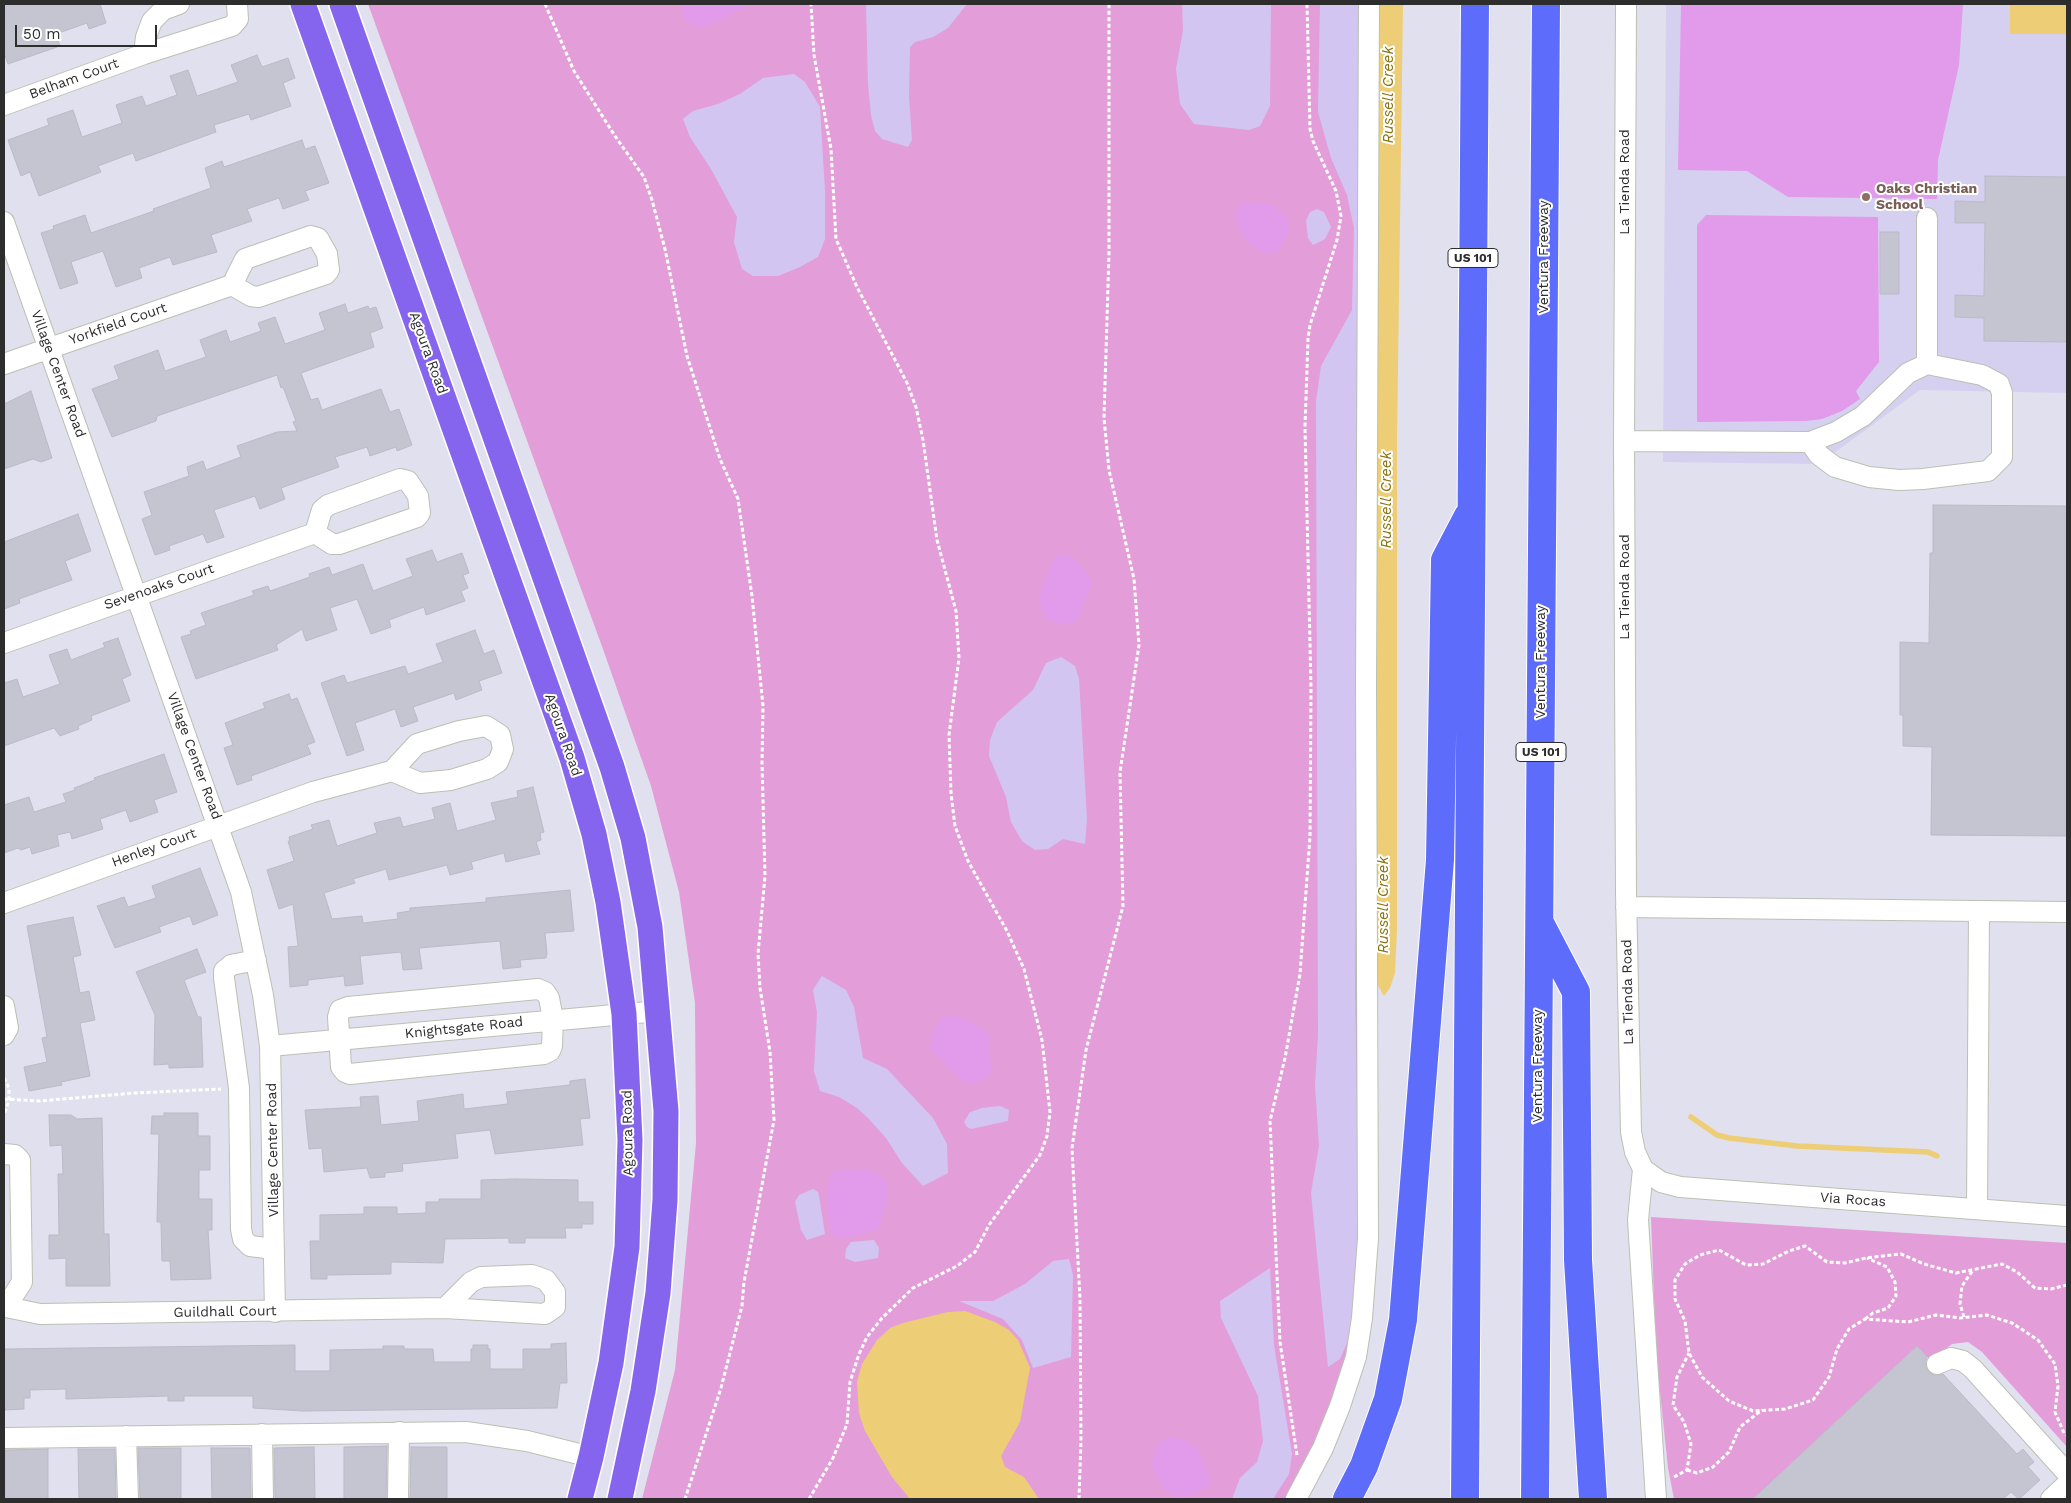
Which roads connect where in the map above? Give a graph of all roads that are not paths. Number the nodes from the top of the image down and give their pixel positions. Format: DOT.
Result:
graph roads {
  1 [pos="179,4"];
  2 [pos="237,4"];
  3 [pos="303,4"];
  4 [pos="342,4"];
  5 [pos="1369,4"];
  6 [pos="1475,4"];
  7 [pos="1546,4"];
  8 [pos="1626,4"];
  9 [pos="144,54"];
  10 [pos="4,105"];
  11 [pos="1927,218"];
  12 [pos="4,222"];
  13 [pos="232,284"];
  14 [pos="49,348"];
  15 [pos="4,364"];
  16 [pos="1927,364"];
  17 [pos="1624,441"];
  18 [pos="1810,442"];
  19 [pos="1470,513"];
  20 [pos="316,532"];
  21 [pos="136,595"];
  22 [pos="4,643"];
  23 [pos="392,771"];
  24 [pos="218,825"];
  25 [pos="4,903"];
  26 [pos="1626,907"];
  27 [pos="1980,912"];
  28 [pos="2067,912"];
  29 [pos="1539,923"];
  30 [pos="256,960"];
  31 [pos="4,1006"];
  32 [pos="658,1011"];
  33 [pos="624,1014"];
  34 [pos="553,1020"];
  35 [pos="4,1035"];
  36 [pos="338,1041"];
  37 [pos="270,1046"];
  38 [pos="4,1154"];
  39 [pos="1643,1169"];
  40 [pos="1977,1209"];
  41 [pos="2067,1216"];
  42 [pos="274,1249"];
  43 [pos="5,1305"];
  44 [pos="445,1308"];
  45 [pos="274,1312"];
  46 [pos="1937,1364"];
  47 [pos="399,1432"];
  48 [pos="262,1434"];
  49 [pos="126,1436"];
  50 [pos="4,1438"];
  51 [pos="591,1457"];
  52 [pos="628,1467"];
  53 [pos="2067,1473"];
  54 [pos="2067,1484"];
  55 [pos="1655,1491"];
  56 [pos="128,1499"];
  57 [pos="262,1499"];
  58 [pos="398,1499"];
  59 [pos="580,1499"];
  60 [pos="620,1499"];
  61 [pos="1296,1499"];
  62 [pos="1347,1499"];
  63 [pos="1466,1499"];
  64 [pos="1535,1499"];
  65 [pos="1593,1499"];
  66 [pos="2051,1499"];
  1 -- 9 [label="street"];
  2 -- 9 [label="street, Belham Court"];
  3 -- 33 [label="main road, Agoura Road"];
  4 -- 32 [label="main road"];
  5 -- 61 [label="street"];
  6 -- 19 [label="highway, US 101"];
  7 -- 29 [label="highway, Ventura Freeway / US 101"];
  8 -- 17 [label="street, La Tienda Road"];
  9 -- 10 [label="street, Belham Court"];
  11 -- 16 [label="street"];
  12 -- 14 [label="street, Village Center Road"];
  13 -- 14 [label="street, Yorkfield Court"];
  14 -- 15 [label="street, Yorkfield Court"];
  14 -- 21 [label="street, Village Center Road"];
  16 -- 18 [label="street"];
  16 -- 18 [label="street"];
  17 -- 18 [label="street"];
  17 -- 26 [label="street, La Tienda Road"];
  19 -- 62 [label="highway"];
  19 -- 63 [label="highway, US 101"];
  20 -- 20 [label="street"];
  20 -- 21 [label="street, Sevenoaks Court"];
  21 -- 22 [label="street, Sevenoaks Court"];
  21 -- 24 [label="street, Village Center Road"];
  23 -- 23 [label="street"];
  23 -- 24 [label="street, Henley Court"];
  24 -- 25 [label="street, Henley Court"];
  24 -- 30 [label="street, Village Center Road"];
  26 -- 27 [label="street"];
  26 -- 39 [label="street, La Tienda Road"];
  27 -- 28 [label="street"];
  27 -- 40 [label="street"];
  29 -- 64 [label="highway, Ventura Freeway / US 101"];
  29 -- 65 [label="highway"];
  30 -- 37 [label="street, Village Center Road"];
  30 -- 42 [label="street"];
  31 -- 35 [label="street"];
  32 -- 33 [label="street, Knightsgate Road"];
  32 -- 52 [label="main road"];
  33 -- 34 [label="street, Knightsgate Road"];
  33 -- 51 [label="main road, Agoura Road"];
  34 -- 36 [label="street, Knightsgate Road"];
  34 -- 36 [label="street"];
  34 -- 36 [label="street"];
  36 -- 37 [label="street, Knightsgate Road"];
  37 -- 42 [label="street, Village Center Road"];
  38 -- 43 [label="street, Guildhall Court"];
  39 -- 40 [label="street, Via Rocas"];
  39 -- 55 [label="street"];
  40 -- 41 [label="street, Via Rocas"];
  42 -- 45 [label="street, Village Center Road"];
  43 -- 45 [label="street, Guildhall Court"];
  44 -- 44 [label="street, Guildhall Court"];
  44 -- 45 [label="street, Guildhall Court"];
  46 -- 53 [label="street"];
  47 -- 48 [label="street"];
  47 -- 51 [label="street"];
  47 -- 58 [label="street"];
  48 -- 49 [label="street"];
  48 -- 57 [label="street"];
  49 -- 50 [label="street"];
  49 -- 56 [label="street"];
  51 -- 52 [label="main road"];
  51 -- 59 [label="main road, Agoura Road"];
  52 -- 60 [label="main road"];
  54 -- 66 [label="street"];
}
